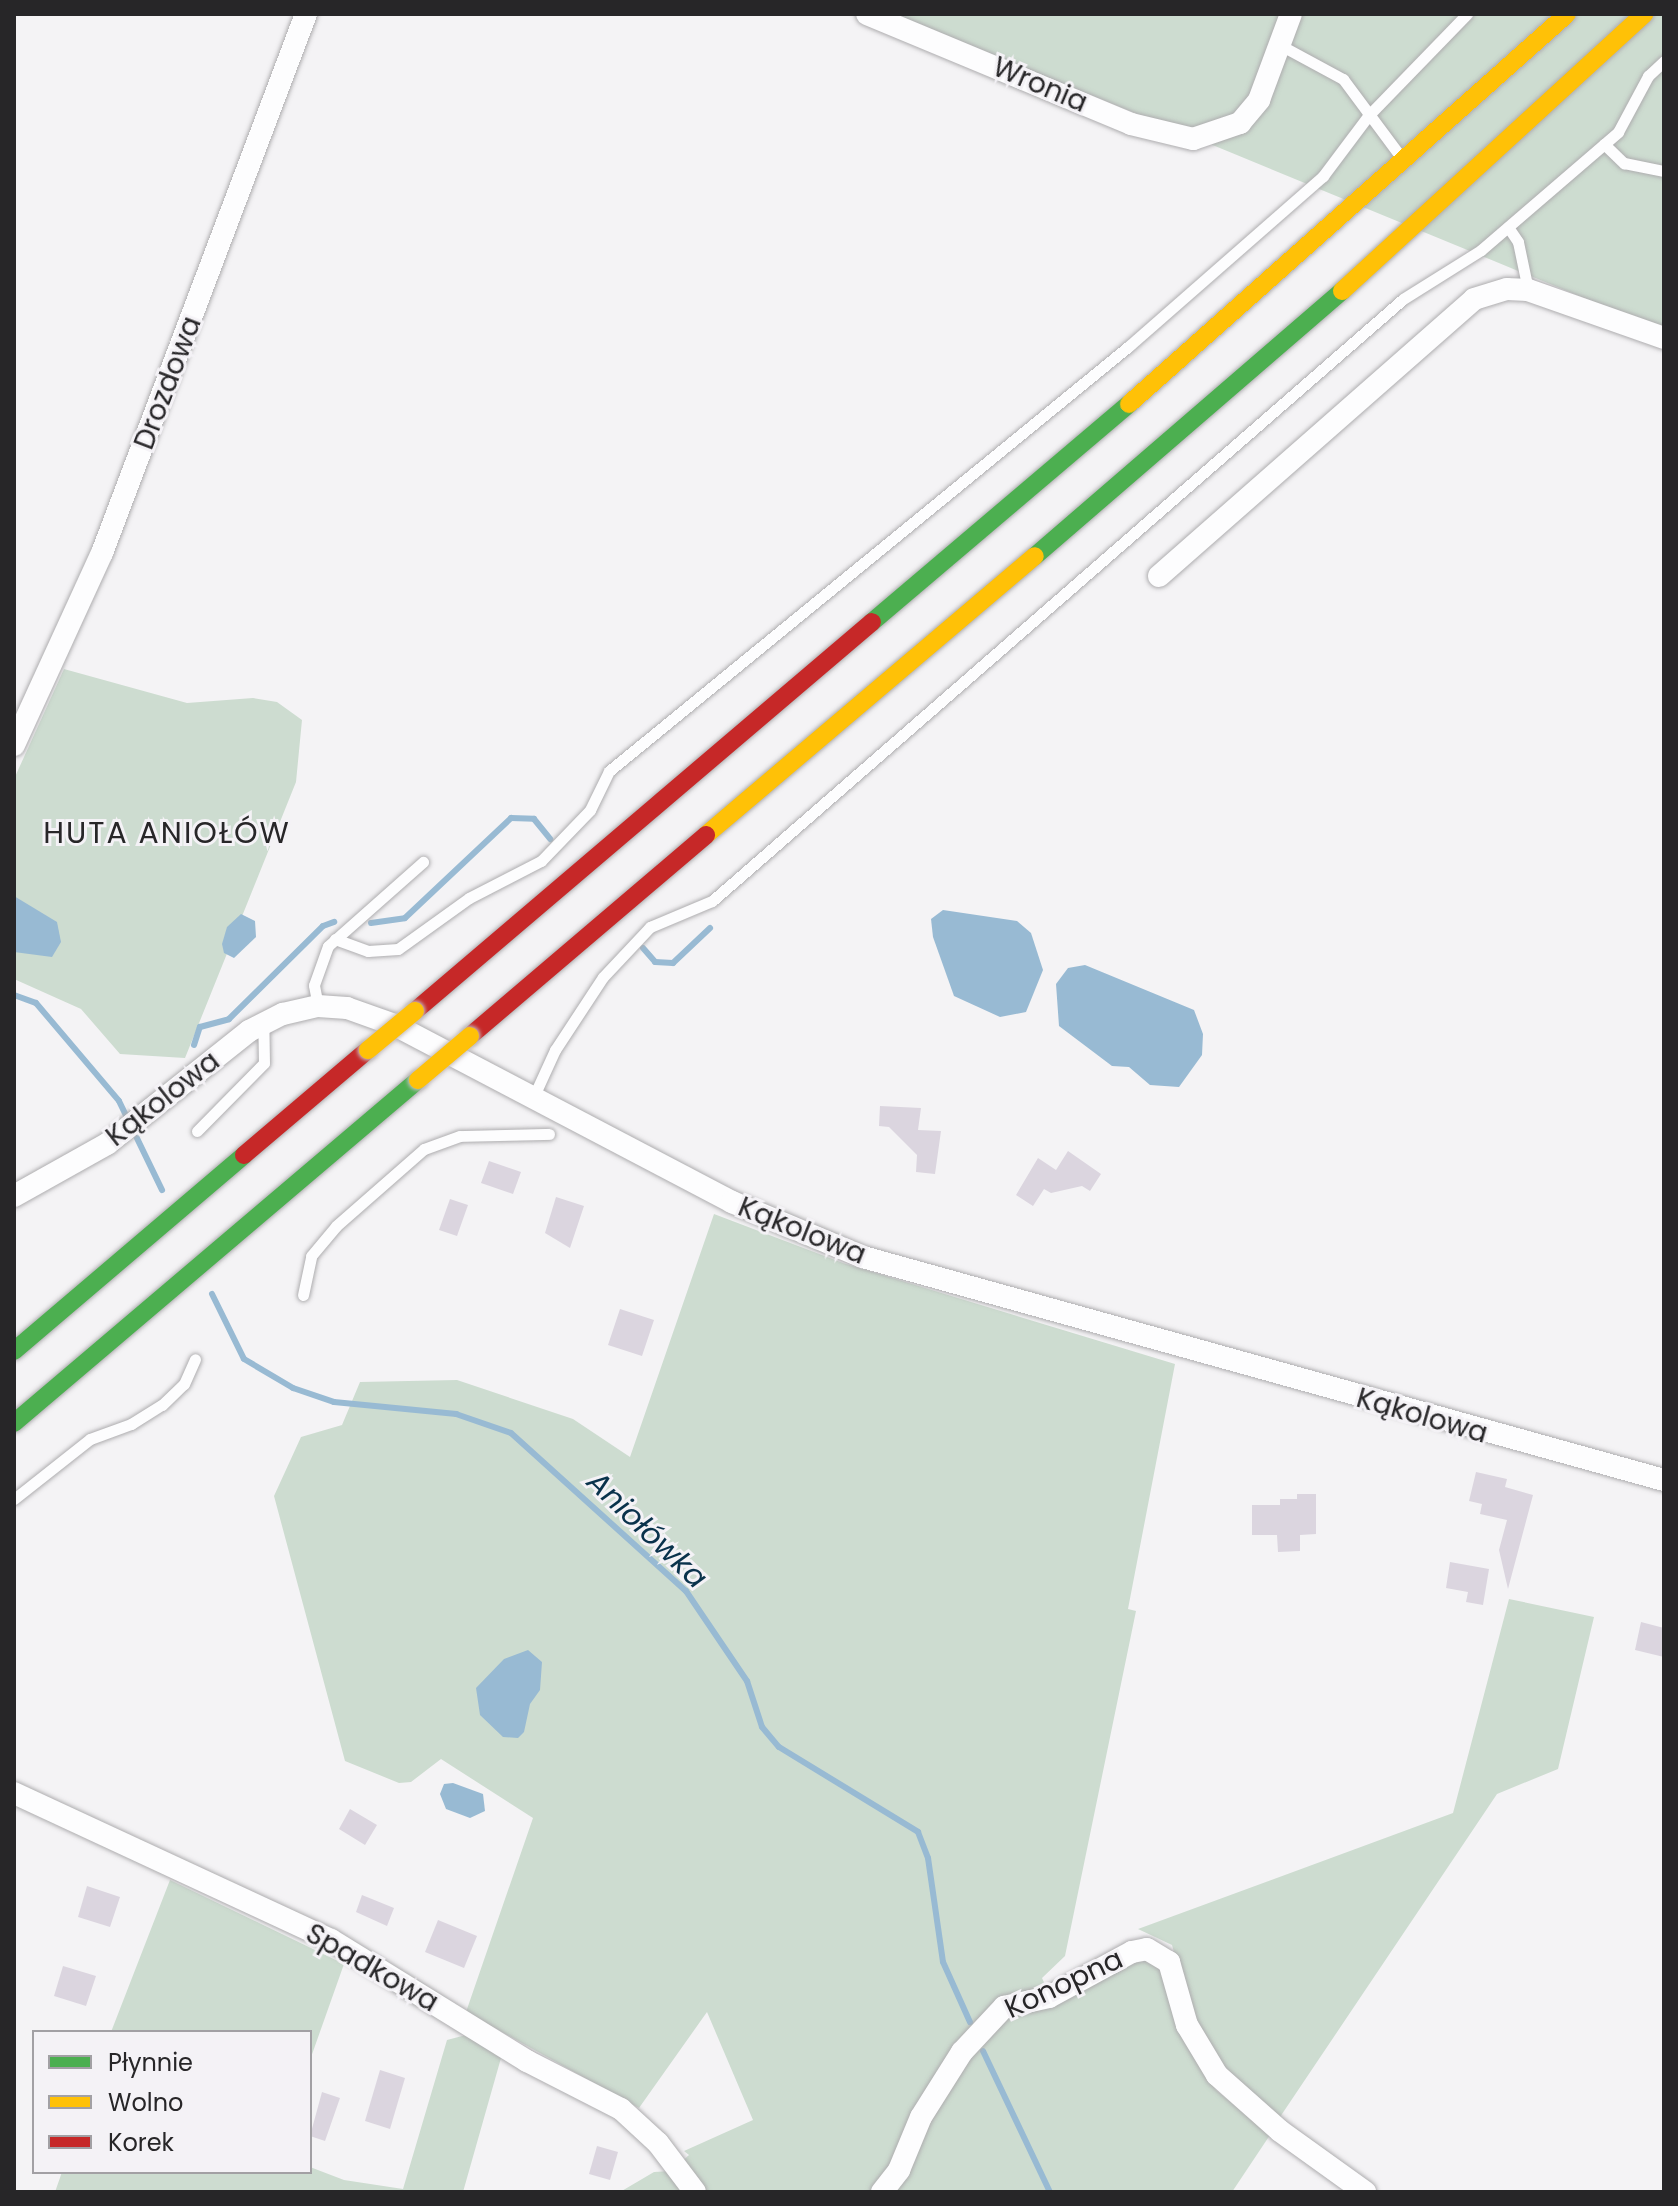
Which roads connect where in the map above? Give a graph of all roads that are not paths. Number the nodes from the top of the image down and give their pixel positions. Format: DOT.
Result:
graph roads {
  1 [pos="306,14"];
  2 [pos="867,14"];
  3 [pos="1291,14"];
  4 [pos="1467,14"];
  5 [pos="1567,14"];
  6 [pos="1644,14"];
  7 [pos="1280,45"];
  8 [pos="1664,61"];
  9 [pos="1368,116"];
  10 [pos="1604,144"];
  11 [pos="1406,164"];
  12 [pos="1664,171"];
  13 [pos="1508,227"];
  14 [pos="1528,290"];
  15 [pos="1664,338"];
  16 [pos="1159,576"];
  17 [pos="14,745"];
  18 [pos="423,862"];
  19 [pos="335,939"];
  20 [pos="318,1006"];
  21 [pos="263,1024"];
  22 [pos="533,1098"];
  23 [pos="197,1131"];
  24 [pos="549,1134"];
  25 [pos="14,1196"];
  26 [pos="303,1295"];
  27 [pos="14,1351"];
  28 [pos="195,1359"];
  29 [pos="14,1423"];
  30 [pos="1664,1480"];
  31 [pos="14,1499"];
  32 [pos="14,1793"];
  33 [pos="695,2192"];
  34 [pos="882,2192"];
  35 [pos="1365,2192"];
  1 -- 17 [label="street, Drozdowa"];
  2 -- 7 [label="street, Wronia"];
  3 -- 7 [label="street"];
  4 -- 9 [label="lane"];
  5 -- 11 [label="highway"];
  6 -- 29 [label="highway, bridge"];
  7 -- 9 [label="lane"];
  8 -- 10 [label="lane"];
  9 -- 11 [label="lane"];
  9 -- 19 [label="lane"];
  10 -- 12 [label="lane"];
  10 -- 13 [label="lane"];
  11 -- 27 [label="highway, bridge"];
  13 -- 14 [label="lane"];
  13 -- 22 [label="lane"];
  14 -- 15 [label="street"];
  14 -- 16 [label="street"];
  18 -- 19 [label="lane"];
  19 -- 20 [label="lane"];
  20 -- 21 [label="street, Kąkolowa"];
  20 -- 22 [label="street, Kąkolowa"];
  21 -- 23 [label="lane"];
  21 -- 25 [label="street, Kąkolowa"];
  22 -- 30 [label="street, Kąkolowa"];
  24 -- 26 [label="lane"];
  28 -- 31 [label="lane"];
  32 -- 33 [label="street, Spadkowa"];
  34 -- 35 [label="street, Konopna"];
}
